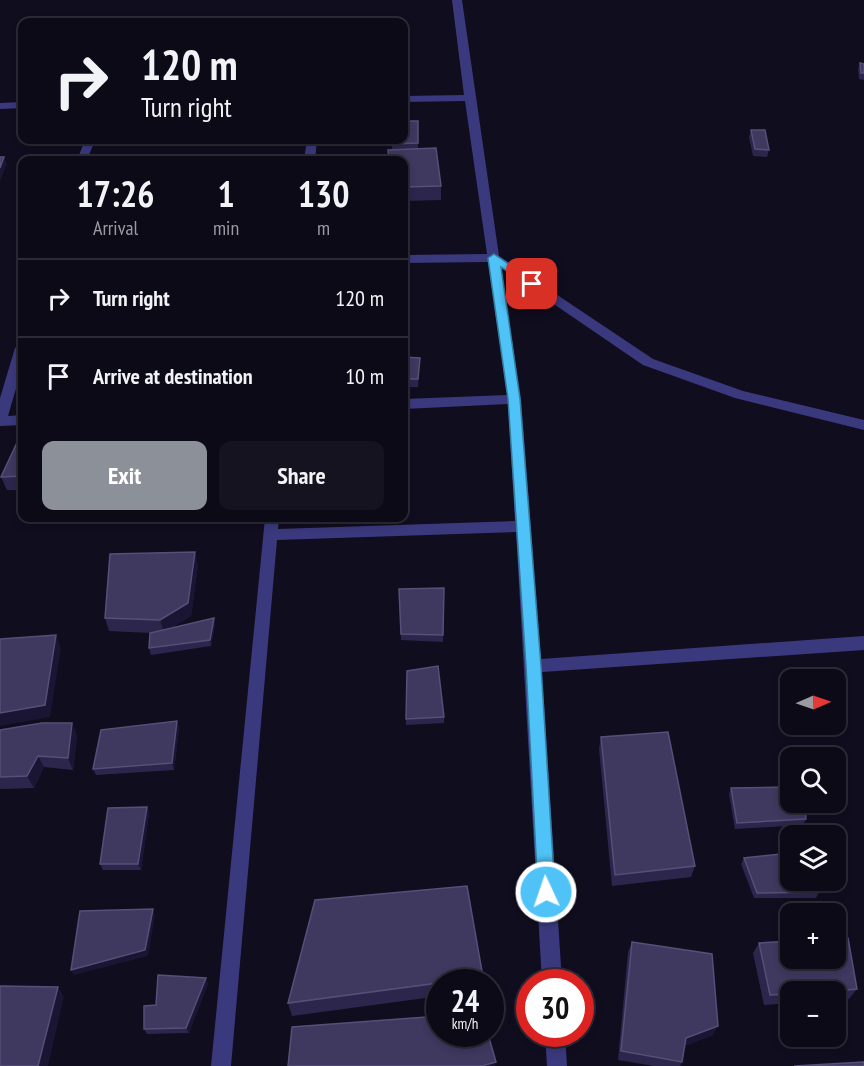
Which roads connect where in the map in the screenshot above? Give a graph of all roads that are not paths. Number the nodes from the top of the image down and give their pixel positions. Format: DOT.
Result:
graph roads {
  1 [pos="457,0"];
  2 [pos="470,98"];
  3 [pos="408,99"];
  4 [pos="18,105"];
  5 [pos="0,106"];
  6 [pos="494,258"];
  7 [pos="408,260"];
  8 [pos="18,361"];
  9 [pos="514,399"];
  10 [pos="408,404"];
  11 [pos="18,420"];
  12 [pos="0,421"];
  13 [pos="864,425"];
  14 [pos="271,526"];
  15 [pos="521,526"];
  16 [pos="864,643"];
  17 [pos="533,666"];
  18 [pos="551,969"];
  19 [pos="556,1047"];
  20 [pos="221,1066"];
  21 [pos="557,1066"];
  1 -- 2 [label="street"];
  2 -- 3 [label="street"];
  2 -- 6 [label="street"];
  4 -- 5 [label="street"];
  6 -- 7 [label="street"];
  6 -- 9 [label="street"];
  6 -- 13 [label="street"];
  8 -- 12 [label="street"];
  9 -- 10 [label="street"];
  9 -- 15 [label="street"];
  11 -- 12 [label="street"];
  14 -- 15 [label="street"];
  14 -- 20 [label="street"];
  15 -- 17 [label="street"];
  16 -- 17 [label="street"];
  17 -- 18 [label="street"];
  19 -- 21 [label="street"];
}
